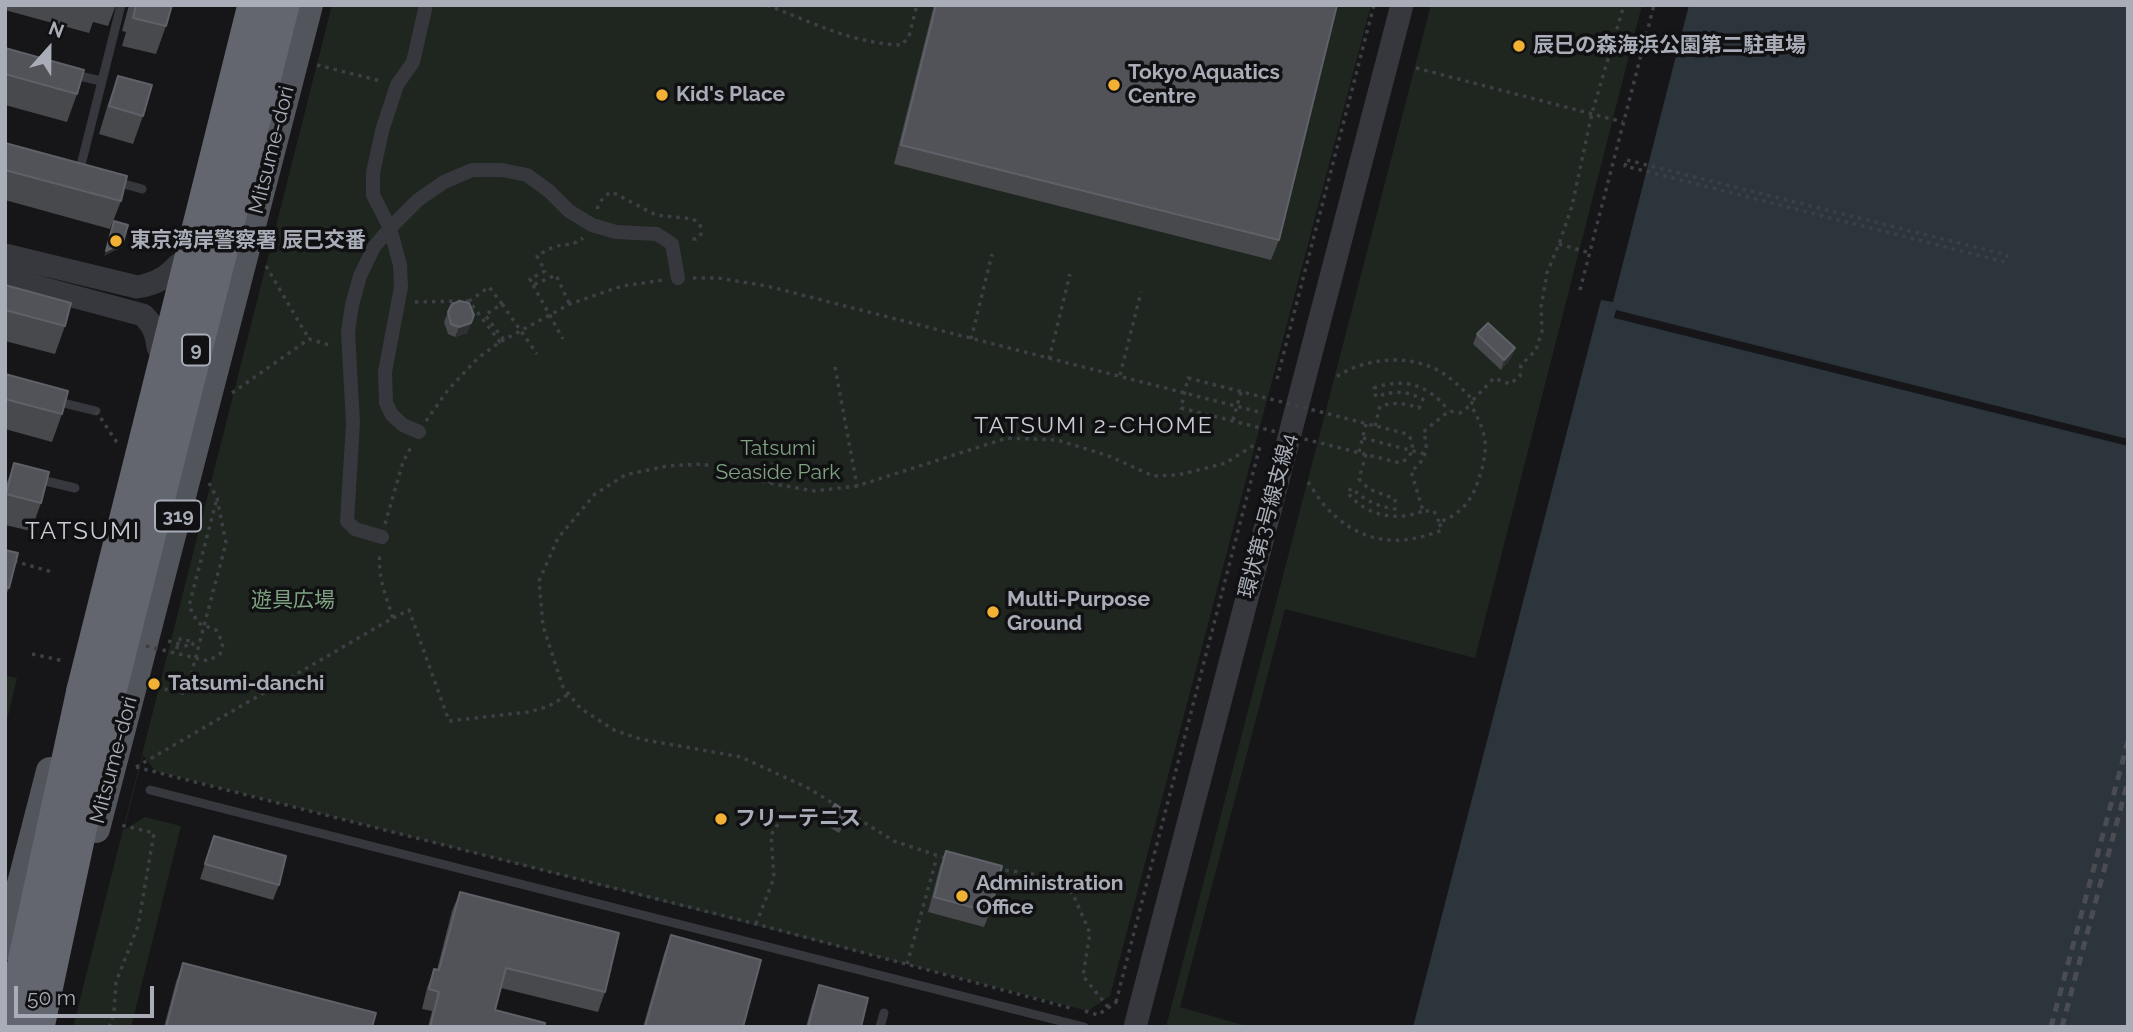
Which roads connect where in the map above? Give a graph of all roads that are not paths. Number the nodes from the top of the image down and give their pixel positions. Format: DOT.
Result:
graph roads {
  1 [pos="121,5"];
  2 [pos="243,5"];
  3 [pos="254,5"];
  4 [pos="275,5"];
  5 [pos="283,5"];
  6 [pos="309,5"];
  7 [pos="426,5"];
  8 [pos="1402,5"];
  9 [pos="65,72"];
  10 [pos="101,82"];
  11 [pos="67,170"];
  12 [pos="79,173"];
  13 [pos="92,176"];
  14 [pos="104,179"];
  15 [pos="142,189"];
  16 [pos="390,228"];
  17 [pos="5,255"];
  18 [pos="178,265"];
  19 [pos="5,278"];
  20 [pos="678,278"];
  21 [pos="158,346"];
  22 [pos="44,398"];
  23 [pos="96,411"];
  24 [pos="419,432"];
  25 [pos="29,476"];
  26 [pos="75,488"];
  27 [pos="382,537"];
  28 [pos="76,677"];
  29 [pos="150,790"];
  30 [pos="5,946"];
  31 [pos="5,997"];
  32 [pos="884,1013"];
  33 [pos="10,1027"];
  34 [pos="21,1027"];
  35 [pos="36,1027"];
  36 [pos="44,1027"];
  37 [pos="880,1027"];
  38 [pos="1084,1027"];
  39 [pos="1135,1027"];
  1 -- 10 [label="lane"];
  2 -- 18 [label="main road"];
  3 -- 28 [label="highway, 9, bridge"];
  4 -- 34 [label="main road, Mitsume-dori / 319"];
  5 -- 35 [label="highway, 9, bridge"];
  6 -- 36 [label="main road, Mitsume-dori / 319"];
  7 -- 16 [label="street"];
  8 -- 39 [label="street, 環状第3号線支線4"];
  9 -- 10 [label="lane"];
  10 -- 12 [label="lane"];
  11 -- 12 [label="lane"];
  12 -- 13 [label="lane"];
  14 -- 15 [label="lane"];
  16 -- 20 [label="street"];
  16 -- 24 [label="street"];
  16 -- 27 [label="street"];
  17 -- 18 [label="street"];
  18 -- 21 [label="main road"];
  19 -- 21 [label="street"];
  21 -- 30 [label="main road"];
  22 -- 23 [label="lane"];
  25 -- 26 [label="lane"];
  28 -- 31 [label="highway, 9"];
  28 -- 33 [label="highway"];
  29 -- 38 [label="lane"];
  32 -- 37 [label="lane"];
}
